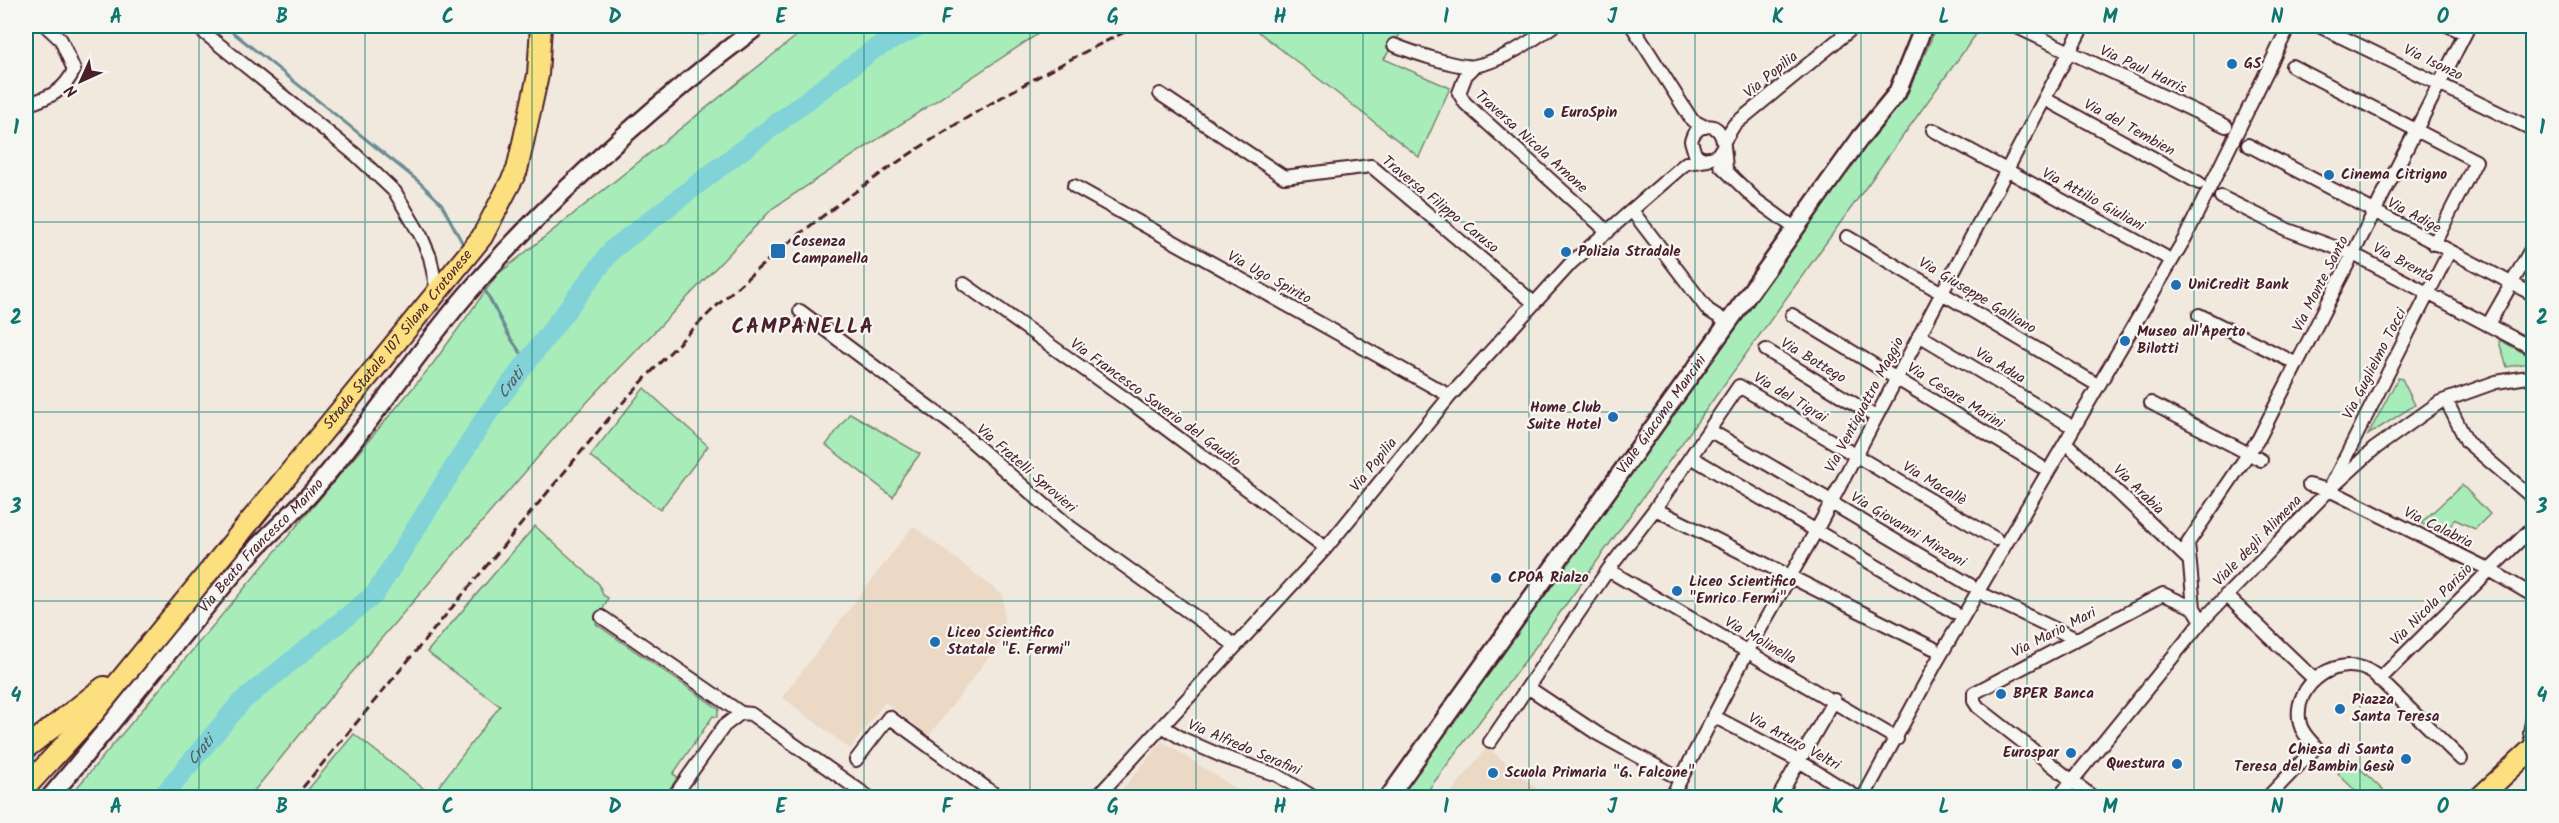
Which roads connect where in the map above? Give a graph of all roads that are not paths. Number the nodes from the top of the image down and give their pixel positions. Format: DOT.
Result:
graph roads {
  1 [pos="46,26"];
  2 [pos="196,26"];
  3 [pos="541,26"];
  4 [pos="690,26"];
  5 [pos="707,26"];
  6 [pos="758,26"];
  7 [pos="1553,26"];
  8 [pos="1632,26"];
  9 [pos="1855,26"];
  10 [pos="1924,26"];
  11 [pos="2015,26"];
  12 [pos="2083,26"];
  13 [pos="2289,26"];
  14 [pos="2319,26"];
  15 [pos="2449,26"];
  16 [pos="2467,29"];
  17 [pos="1394,45"];
  18 [pos="2069,52"];
  19 [pos="1474,66"];
  20 [pos="2292,66"];
  21 [pos="2440,83"];
  22 [pos="1160,94"];
  23 [pos="2044,99"];
  24 [pos="26,105"];
  25 [pos="1692,120"];
  26 [pos="1734,125"];
  27 [pos="2226,126"];
  28 [pos="1710,127"];
  29 [pos="1933,130"];
  30 [pos="2416,130"];
  31 [pos="2534,130"];
  32 [pos="1691,139"];
  33 [pos="1724,143"];
  34 [pos="2248,145"];
  35 [pos="1710,159"];
  36 [pos="1686,163"];
  37 [pos="1726,168"];
  38 [pos="2007,170"];
  39 [pos="2199,183"];
  40 [pos="1074,186"];
  41 [pos="2221,197"];
  42 [pos="1632,212"];
  43 [pos="2375,212"];
  44 [pos="1797,230"];
  45 [pos="1608,232"];
  46 [pos="1847,237"];
  47 [pos="2434,244"];
  48 [pos="2534,244"];
  49 [pos="2449,252"];
  50 [pos="2353,254"];
  51 [pos="2164,256"];
  52 [pos="964,284"];
  53 [pos="2511,284"];
  54 [pos="443,285"];
  55 [pos="1942,293"];
  56 [pos="2428,293"];
  57 [pos="2534,295"];
  58 [pos="1534,303"];
  59 [pos="800,311"];
  60 [pos="1792,315"];
  61 [pos="2199,315"];
  62 [pos="1728,323"];
  63 [pos="2488,326"];
  64 [pos="1919,335"];
  65 [pos="1766,350"];
  66 [pos="2534,350"];
  67 [pos="2297,364"];
  68 [pos="2534,376"];
  69 [pos="1896,378"];
  70 [pos="2091,381"];
  71 [pos="1450,396"];
  72 [pos="2446,400"];
  73 [pos="2151,403"];
  74 [pos="1876,417"];
  75 [pos="2066,423"];
  76 [pos="1709,430"];
  77 [pos="2066,443"];
  78 [pos="2248,453"];
  79 [pos="1856,455"];
  80 [pos="1691,457"];
  81 [pos="2261,460"];
  82 [pos="2040,466"];
  83 [pos="2309,485"];
  84 [pos="2329,490"];
  85 [pos="2534,499"];
  86 [pos="1831,501"];
  87 [pos="1655,509"];
  88 [pos="2534,525"];
  89 [pos="1816,531"];
  90 [pos="1996,539"];
  91 [pos="1326,548"];
  92 [pos="2188,554"];
  93 [pos="2488,569"];
  94 [pos="1608,570"];
  95 [pos="1791,576"];
  96 [pos="1970,585"];
  97 [pos="2226,595"];
  98 [pos="1986,596"];
  99 [pos="2534,596"];
  100 [pos="2194,608"];
  101 [pos="1954,612"];
  102 [pos="174,614"];
  103 [pos="602,617"];
  104 [pos="2202,621"];
  105 [pos="2076,639"];
  106 [pos="1236,646"];
  107 [pos="1932,648"];
  108 [pos="1747,652"];
  109 [pos="2315,680"];
  110 [pos="2379,680"];
  111 [pos="1529,688"];
  112 [pos="1834,700"];
  113 [pos="2534,712"];
  114 [pos="746,714"];
  115 [pos="1713,716"];
  116 [pos="1162,726"];
  117 [pos="1897,739"];
  118 [pos="1490,742"];
  119 [pos="26,748"];
  120 [pos="2533,749"];
  121 [pos="2461,759"];
  122 [pos="856,760"];
  123 [pos="1799,761"];
  124 [pos="1680,779"];
  125 [pos="2072,780"];
  126 [pos="26,787"];
  127 [pos="50,798"];
  128 [pos="672,798"];
  129 [pos="870,798"];
  130 [pos="1000,798"];
  131 [pos="1096,798"];
  132 [pos="1316,798"];
  133 [pos="1388,798"];
  134 [pos="1671,798"];
  135 [pos="1778,798"];
  136 [pos="1858,798"];
  137 [pos="1863,798"];
  138 [pos="2058,798"];
  139 [pos="2094,798"];
  140 [pos="2267,798"];
  141 [pos="2479,798"];
  1 -- 24 [label="street"];
  2 -- 54 [label="street"];
  3 -- 54 [label="main road, Strada Statale 107 Silana Crotonese"];
  4 -- 5 [label="street"];
  6 -- 127 [label="street, Via Beato Francesco Marino"];
  7 -- 19 [label="street"];
  8 -- 25 [label="street"];
  9 -- 26 [label="street, Via Popilia"];
  10 -- 44 [label="street, Viale Giacomo Mancini"];
  11 -- 18 [label="street, Via Paul Harris"];
  12 -- 18 [label="street, Via Ventiquattro Maggio"];
  13 -- 77 [label="street"];
  14 -- 21 [label="street, Via Isonzo"];
  15 -- 16 [label="street"];
  16 -- 21 [label="street, Via Monte Santo"];
  17 -- 19 [label="street"];
  18 -- 23 [label="street, Via Ventiquattro Maggio"];
  18 -- 27 [label="street, Via Paul Harris"];
  19 -- 45 [label="street, Traversa Nicola Arnone"];
  20 -- 30 [label="street"];
  21 -- 30 [label="street, Via Monte Santo"];
  21 -- 31 [label="street, Via Isonzo"];
  22 -- 58 [label="street, Traversa Filippo Caruso"];
  23 -- 38 [label="street, Via Ventiquattro Maggio"];
  23 -- 39 [label="street, Via del Tembien"];
  25 -- 28 [label="street"];
  25 -- 32 [label="street"];
  26 -- 28 [label="street"];
  26 -- 33 [label="street, Via Popilia"];
  28 -- 32 [label="street"];
  28 -- 33 [label="street"];
  29 -- 38 [label="street, Via Attilio Giuliani"];
  30 -- 43 [label="street, Via Monte Santo"];
  30 -- 47 [label="street"];
  32 -- 35 [label="street"];
  32 -- 36 [label="street"];
  33 -- 35 [label="street"];
  33 -- 37 [label="street"];
  34 -- 43 [label="street, Via Adige"];
  35 -- 36 [label="street"];
  35 -- 37 [label="street"];
  36 -- 42 [label="street, Via Popilia"];
  37 -- 44 [label="street"];
  38 -- 51 [label="street, Via Attilio Giuliani"];
  38 -- 55 [label="street, Via Ventiquattro Maggio"];
  40 -- 71 [label="street, Via Ugo Spirito"];
  41 -- 50 [label="street, Via Brenta"];
  42 -- 45 [label="street, Via Popilia"];
  42 -- 62 [label="street"];
  43 -- 47 [label="street, Via Adige"];
  43 -- 50 [label="street, Via Monte Santo"];
  44 -- 62 [label="street, Viale Giacomo Mancini"];
  45 -- 58 [label="street, Via Popilia"];
  46 -- 55 [label="street, Via Giuseppe Galliano"];
  47 -- 49 [label="street, Via Adige"];
  48 -- 53 [label="street"];
  49 -- 53 [label="street, Via Adige"];
  49 -- 56 [label="street, Via Guglielmo Tocci"];
  50 -- 56 [label="street, Via Brenta"];
  50 -- 67 [label="street, Via Monte Santo"];
  52 -- 91 [label="street, Via Francesco Saverio del Gaudio"];
  53 -- 57 [label="street, Via Adige"];
  53 -- 63 [label="street"];
  54 -- 102 [label="main road, Strada Statale 107 Silana Crotonese"];
  55 -- 64 [label="street, Via Ventiquattro Maggio"];
  55 -- 70 [label="street, Via Giuseppe Galliano"];
  56 -- 63 [label="street, Via Brenta"];
  56 -- 84 [label="street, Via Guglielmo Tocci"];
  58 -- 71 [label="street, Via Popilia"];
  59 -- 106 [label="street, Via Fratelli Sprovieri"];
  60 -- 69 [label="street, Via Cesare Marini"];
  61 -- 67 [label="street"];
  62 -- 133 [label="street, Viale Giacomo Mancini"];
  63 -- 66 [label="street, Via Brenta"];
  64 -- 69 [label="street, Via Ventiquattro Maggio"];
  64 -- 75 [label="street, Via Adua"];
  65 -- 74 [label="street, Via Bottego"];
  67 -- 78 [label="street, Via Monte Santo"];
  68 -- 72 [label="street, Viale degli Alimena"];
  69 -- 74 [label="street, Via Ventiquattro Maggio"];
  69 -- 82 [label="street, Via Cesare Marini"];
  71 -- 91 [label="street, Via Popilia"];
  72 -- 84 [label="street, Viale degli Alimena"];
  72 -- 85 [label="street"];
  73 -- 78 [label="street"];
  74 -- 79 [label="street, Via Ventiquattro Maggio"];
  76 -- 79 [label="street, Via del Tigrai"];
  76 -- 80 [label="street"];
  76 -- 86 [label="street, Via Giovanni Minzoni"];
  77 -- 92 [label="street, Via Arabia"];
  77 -- 117 [label="street"];
  78 -- 81 [label="street"];
  78 -- 92 [label="street, Via Monte Santo"];
  79 -- 86 [label="street, Via Ventiquattro Maggio"];
  79 -- 90 [label="street, Via Macallè"];
  80 -- 87 [label="street"];
  80 -- 89 [label="street"];
  83 -- 84 [label="street, Via Calabria"];
  84 -- 93 [label="street, Via Calabria"];
  84 -- 97 [label="street, Viale degli Alimena"];
  86 -- 89 [label="street, Via Ventiquattro Maggio"];
  86 -- 96 [label="street, Via Giovanni Minzoni"];
  87 -- 94 [label="street"];
  87 -- 95 [label="street"];
  88 -- 93 [label="street, Via Nicola Parisio"];
  89 -- 95 [label="street, Via Ventiquattro Maggio"];
  89 -- 101 [label="street"];
  91 -- 106 [label="street, Via Popilia"];
  92 -- 100 [label="street"];
  93 -- 99 [label="street, Via Calabria"];
  93 -- 110 [label="street, Via Nicola Parisio"];
  94 -- 108 [label="street, Via Molinella"];
  94 -- 111 [label="street"];
  95 -- 107 [label="street"];
  95 -- 108 [label="street, Via Ventiquattro Maggio"];
  97 -- 104 [label="street, Viale degli Alimena"];
  97 -- 109 [label="street"];
  98 -- 105 [label="street"];
  100 -- 104 [label="street"];
  100 -- 105 [label="street, Via Mario Mari"];
  102 -- 119 [label="main road"];
  102 -- 126 [label="main road"];
  103 -- 114 [label="street"];
  104 -- 125 [label="street, Viale degli Alimena"];
  105 -- 125 [label="street, Via Mario Mari"];
  106 -- 116 [label="street, Via Popilia"];
  108 -- 112 [label="street, Via Molinella"];
  108 -- 115 [label="street, Via Ventiquattro Maggio"];
  109 -- 110 [label="street"];
  109 -- 140 [label="street"];
  110 -- 121 [label="street"];
  111 -- 118 [label="street"];
  111 -- 124 [label="street"];
  112 -- 117 [label="street, Via Molinella"];
  112 -- 123 [label="street"];
  113 -- 120 [label="street"];
  114 -- 128 [label="street"];
  114 -- 129 [label="street"];
  115 -- 123 [label="street, Via Arturo Veltri"];
  115 -- 124 [label="street, Via Ventiquattro Maggio"];
  116 -- 131 [label="street, Via Popilia"];
  116 -- 132 [label="street, Via Alfredo Serafini"];
  117 -- 137 [label="street"];
  120 -- 141 [label="main road"];
  122 -- 130 [label="street"];
  123 -- 135 [label="street"];
  123 -- 136 [label="street, Via Arturo Veltri"];
  124 -- 134 [label="street, Via Ventiquattro Maggio"];
  125 -- 138 [label="street, Viale degli Alimena"];
  125 -- 139 [label="street"];
}
